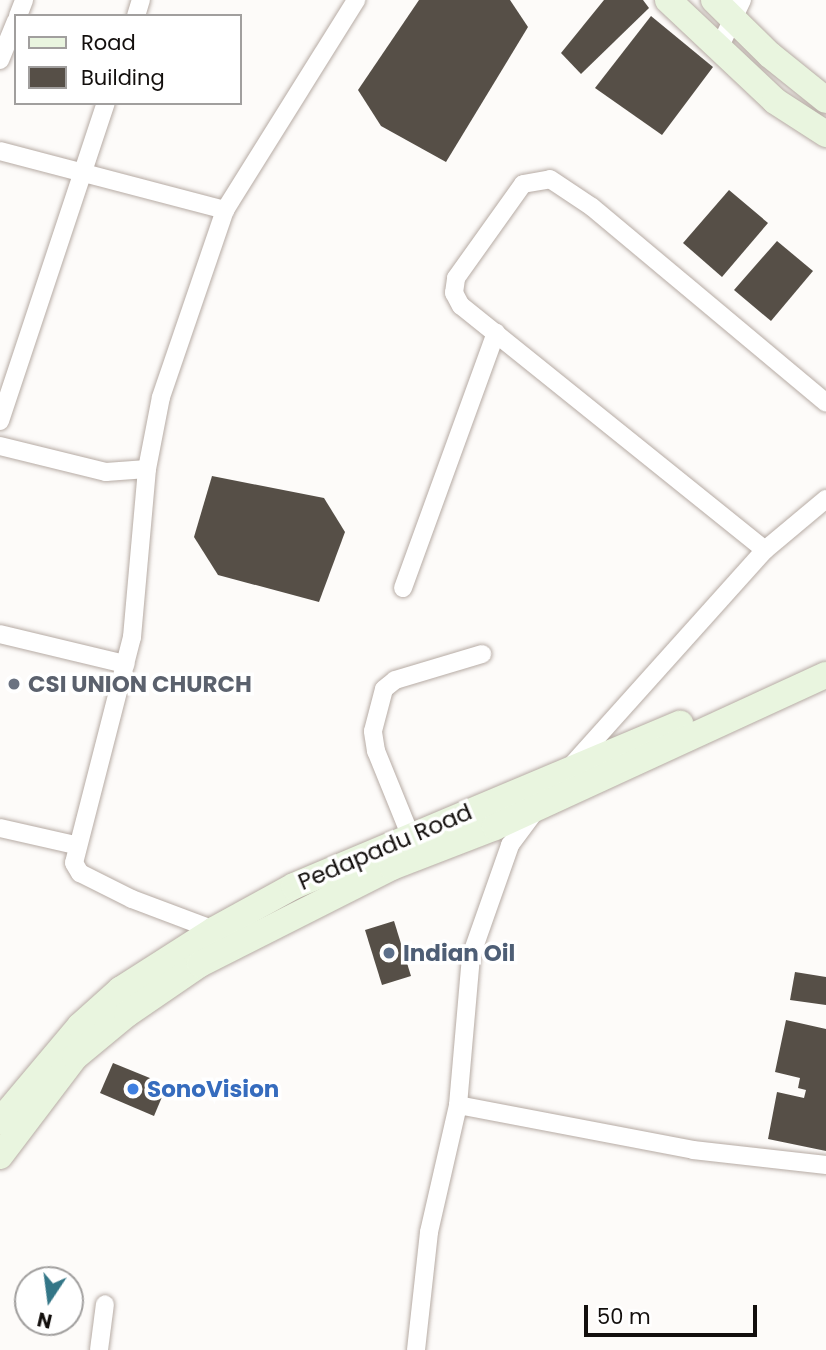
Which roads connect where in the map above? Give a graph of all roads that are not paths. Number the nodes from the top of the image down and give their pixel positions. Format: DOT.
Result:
graph roads {
  1 [pos="356,0"];
  2 [pos="668,0"];
  3 [pos="714,0"];
  4 [pos="739,10"];
  5 [pos="14,26"];
  6 [pos="719,48"];
  7 [pos="0,61"];
  8 [pos="826,100"];
  9 [pos="105,105"];
  10 [pos="826,134"];
  11 [pos="0,151"];
  12 [pos="84,171"];
  13 [pos="225,210"];
  14 [pos="496,332"];
  15 [pos="826,403"];
  16 [pos="0,421"];
  17 [pos="0,446"];
  18 [pos="147,469"];
  19 [pos="826,499"];
  20 [pos="765,550"];
  21 [pos="403,588"];
  22 [pos="0,634"];
  23 [pos="482,654"];
  24 [pos="826,657"];
  25 [pos="125,664"];
  26 [pos="826,674"];
  27 [pos="566,773"];
  28 [pos="538,807"];
  29 [pos="0,828"];
  30 [pos="411,837"];
  31 [pos="75,845"];
  32 [pos="214,930"];
  33 [pos="458,1105"];
  34 [pos="0,1121"];
  35 [pos="0,1156"];
  36 [pos="826,1165"];
  37 [pos="105,1304"];
  38 [pos="99,1350"];
  39 [pos="416,1350"];
  1 -- 13 [label="street"];
  2 -- 6 [label="main road"];
  3 -- 4 [label="main road"];
  4 -- 6 [label="street"];
  4 -- 8 [label="main road"];
  5 -- 7 [label="street"];
  6 -- 10 [label="main road"];
  9 -- 12 [label="street"];
  11 -- 12 [label="street"];
  12 -- 13 [label="street"];
  12 -- 16 [label="street"];
  13 -- 18 [label="street"];
  14 -- 15 [label="street"];
  14 -- 20 [label="street"];
  14 -- 21 [label="street"];
  17 -- 18 [label="street"];
  18 -- 25 [label="street"];
  19 -- 20 [label="street"];
  20 -- 27 [label="street"];
  22 -- 25 [label="street"];
  23 -- 30 [label="street"];
  24 -- 27 [label="main road, Pedapadu Road"];
  25 -- 31 [label="street"];
  26 -- 28 [label="main road"];
  27 -- 28 [label="street"];
  27 -- 30 [label="main road, Pedapadu Road"];
  28 -- 33 [label="street"];
  28 -- 35 [label="main road"];
  29 -- 31 [label="street"];
  30 -- 32 [label="main road, Pedapadu Road"];
  31 -- 32 [label="street"];
  32 -- 34 [label="main road, Pedapadu Road"];
  33 -- 36 [label="street"];
  33 -- 39 [label="street"];
  37 -- 38 [label="street"];
}
